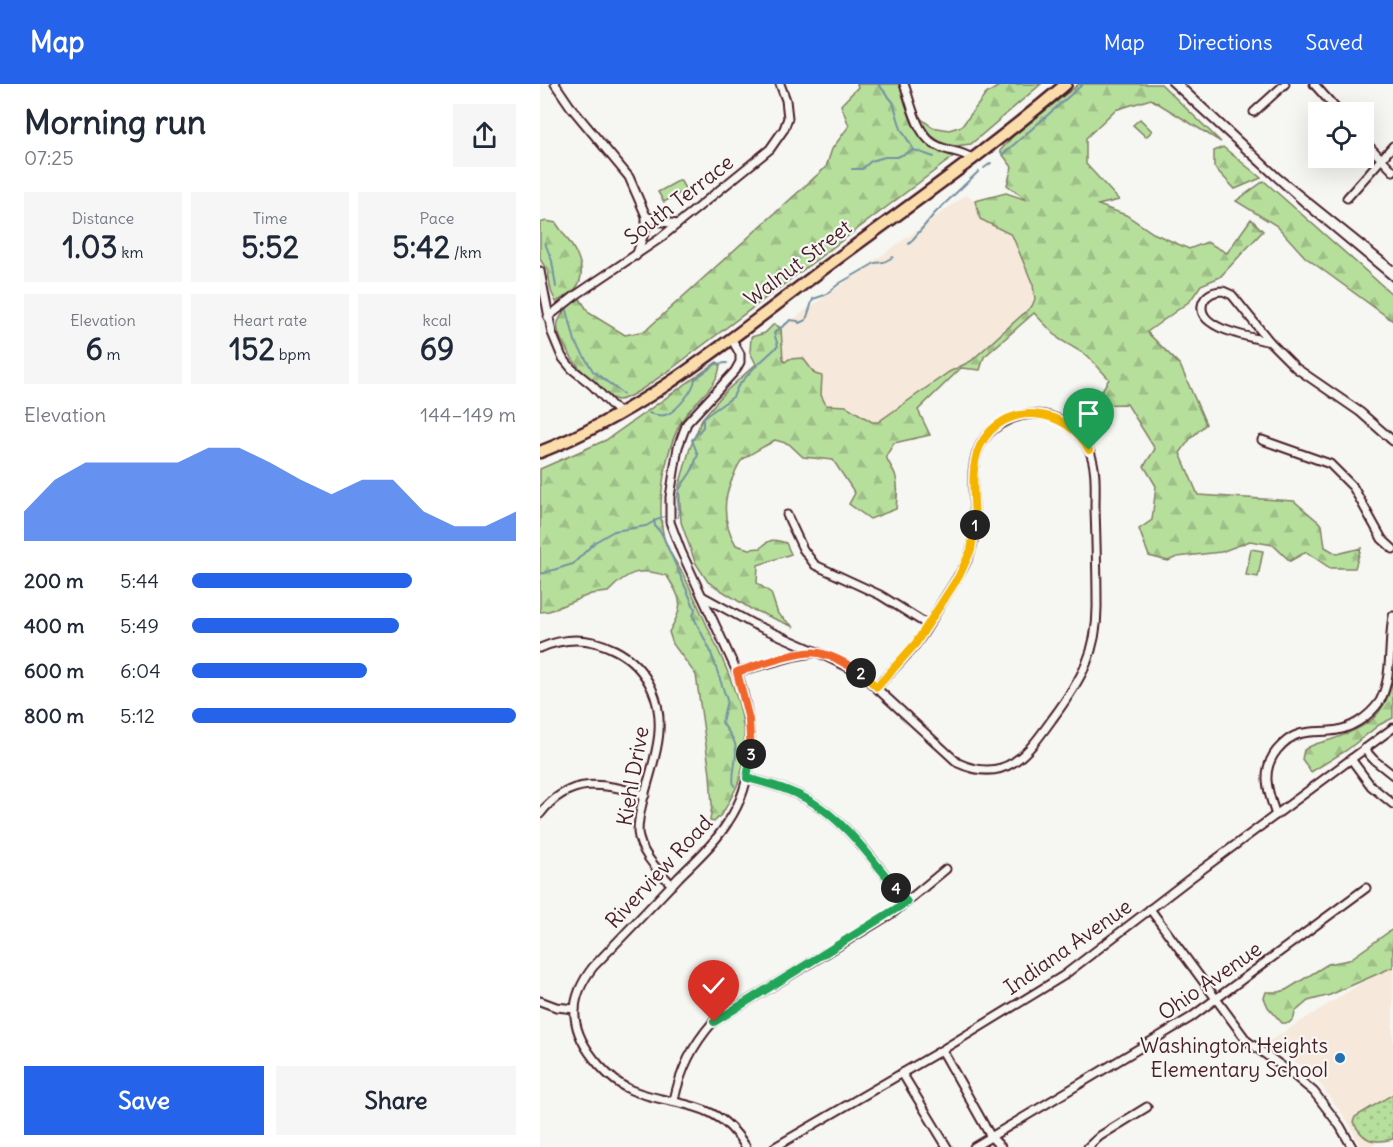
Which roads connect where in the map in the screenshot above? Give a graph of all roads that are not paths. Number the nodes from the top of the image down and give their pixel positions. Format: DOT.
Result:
graph roads {
  1 [pos="555,84"];
  2 [pos="780,84"];
  3 [pos="904,84"];
  4 [pos="1066,84"];
  5 [pos="1285,84"];
  6 [pos="1314,84"];
  7 [pos="1330,102"];
  8 [pos="1254,112"];
  9 [pos="1393,147"];
  10 [pos="1374,152"];
  11 [pos="971,158"];
  12 [pos="1381,160"];
  13 [pos="1393,171"];
  14 [pos="1347,198"];
  15 [pos="646,216"];
  16 [pos="677,224"];
  17 [pos="636,256"];
  18 [pos="540,271"];
  19 [pos="548,317"];
  20 [pos="731,338"];
  21 [pos="1270,342"];
  22 [pos="620,414"];
  23 [pos="1262,440"];
  24 [pos="1393,441"];
  25 [pos="540,452"];
  26 [pos="787,515"];
  27 [pos="1393,549"];
  28 [pos="702,596"];
  29 [pos="1393,616"];
  30 [pos="928,625"];
  31 [pos="540,648"];
  32 [pos="817,652"];
  33 [pos="737,672"];
  34 [pos="877,687"];
  35 [pos="1393,728"];
  36 [pos="1364,749"];
  37 [pos="1351,759"];
  38 [pos="1393,775"];
  39 [pos="747,778"];
  40 [pos="645,795"];
  41 [pos="1393,804"];
  42 [pos="540,814"];
  43 [pos="1276,815"];
  44 [pos="946,869"];
  45 [pos="672,885"];
  46 [pos="1366,888"];
  47 [pos="907,902"];
  48 [pos="1150,909"];
  49 [pos="1216,1000"];
  50 [pos="540,1001"];
  51 [pos="575,1009"];
  52 [pos="942,1050"];
  53 [pos="902,1073"];
  54 [pos="674,1100"];
  55 [pos="1148,1107"];
  56 [pos="991,1137"];
  57 [pos="746,1147"];
  58 [pos="775,1147"];
  59 [pos="947,1147"];
  60 [pos="974,1147"];
  61 [pos="1001,1147"];
  62 [pos="1088,1147"];
  63 [pos="1352,1147"];
  1 -- 15 [label="street"];
  2 -- 16 [label="street, South Terrace"];
  3 -- 11 [label="street"];
  4 -- 11 [label="main road, Walnut Street"];
  5 -- 8 [label="street"];
  6 -- 7 [label="street"];
  9 -- 12 [label="street"];
  10 -- 12 [label="street"];
  11 -- 20 [label="main road, Walnut Street"];
  12 -- 13 [label="street"];
  12 -- 14 [label="street"];
  15 -- 16 [label="street"];
  15 -- 17 [label="street"];
  16 -- 17 [label="street, South Terrace"];
  17 -- 19 [label="street, South Terrace"];
  18 -- 19 [label="street"];
  19 -- 22 [label="street"];
  20 -- 22 [label="main road, Walnut Street"];
  20 -- 28 [label="street, Riverview Road"];
  21 -- 21 [label="street"];
  21 -- 24 [label="street"];
  22 -- 25 [label="main road, Walnut Street"];
  23 -- 27 [label="street"];
  26 -- 30 [label="street"];
  28 -- 32 [label="street"];
  28 -- 33 [label="street, Riverview Road"];
  29 -- 43 [label="street"];
  30 -- 34 [label="street"];
  30 -- 34 [label="street"];
  31 -- 40 [label="street, Kiehl Drive"];
  32 -- 33 [label="street"];
  32 -- 34 [label="street"];
  33 -- 39 [label="street, Riverview Road"];
  35 -- 36 [label="street, Indiana Avenue"];
  36 -- 37 [label="street, Indiana Avenue"];
  36 -- 38 [label="street"];
  37 -- 41 [label="street"];
  37 -- 43 [label="street, Indiana Avenue"];
  39 -- 45 [label="street, Riverview Road"];
  39 -- 47 [label="street"];
  40 -- 42 [label="street"];
  40 -- 45 [label="street, Kiehl Drive"];
  43 -- 48 [label="street, Indiana Avenue"];
  44 -- 47 [label="street"];
  45 -- 51 [label="street, Riverview Road"];
  46 -- 49 [label="street, Ohio Avenue"];
  47 -- 54 [label="street"];
  48 -- 49 [label="street"];
  48 -- 52 [label="street, Indiana Avenue"];
  49 -- 56 [label="street, Ohio Avenue"];
  49 -- 63 [label="street"];
  50 -- 51 [label="street"];
  51 -- 54 [label="street, Riverview Road"];
  52 -- 53 [label="street, Indiana Avenue"];
  52 -- 56 [label="street"];
  53 -- 58 [label="street, Indiana Avenue"];
  53 -- 59 [label="street"];
  54 -- 57 [label="street, Riverview Road"];
  55 -- 62 [label="street"];
  56 -- 60 [label="street, Ohio Avenue"];
  56 -- 61 [label="street"];
}
